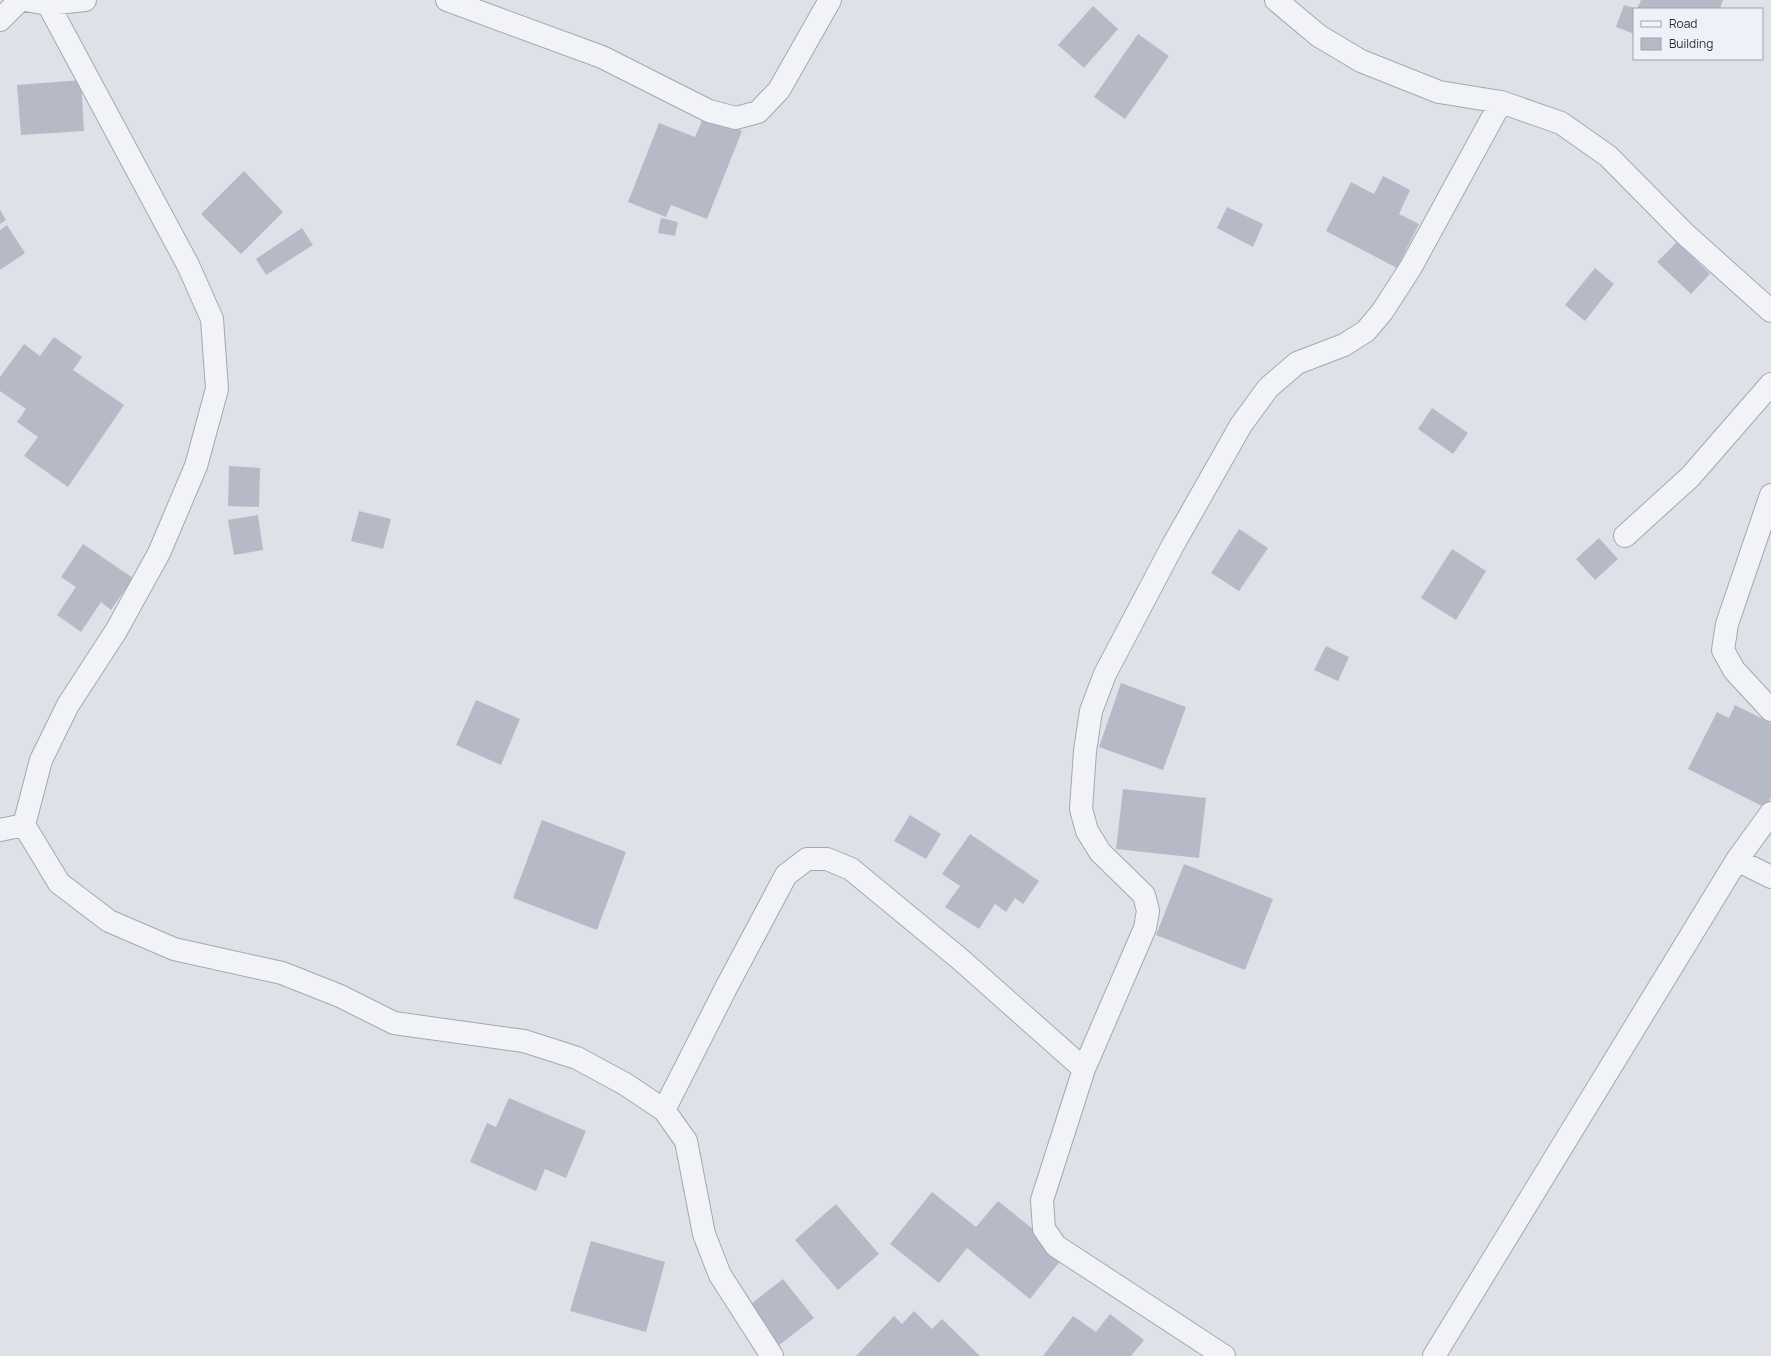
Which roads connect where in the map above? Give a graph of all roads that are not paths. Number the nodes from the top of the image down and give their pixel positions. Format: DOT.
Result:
graph roads {
  1 [pos="20,0"];
  2 [pos="25,0"];
  3 [pos="85,0"];
  4 [pos="447,0"];
  5 [pos="830,0"];
  6 [pos="1276,0"];
  7 [pos="48,4"];
  8 [pos="0,20"];
  9 [pos="1501,102"];
  10 [pos="1771,311"];
  11 [pos="1771,384"];
  12 [pos="1771,495"];
  13 [pos="1625,536"];
  14 [pos="1771,710"];
  15 [pos="1771,812"];
  16 [pos="24,825"];
  17 [pos="0,830"];
  18 [pos="1737,860"];
  19 [pos="1771,877"];
  20 [pos="1084,1069"];
  21 [pos="664,1110"];
  22 [pos="772,1356"];
  23 [pos="1224,1356"];
  24 [pos="1434,1356"];
  1 -- 8 [label="street"];
  2 -- 7 [label="street"];
  3 -- 7 [label="street"];
  4 -- 5 [label="street"];
  6 -- 9 [label="street"];
  7 -- 16 [label="street"];
  9 -- 10 [label="street"];
  9 -- 20 [label="street"];
  11 -- 13 [label="street"];
  12 -- 14 [label="street"];
  15 -- 18 [label="street"];
  16 -- 17 [label="street"];
  16 -- 21 [label="street"];
  18 -- 19 [label="street"];
  18 -- 24 [label="street"];
  20 -- 21 [label="street"];
  20 -- 23 [label="street"];
  21 -- 22 [label="street"];
}
